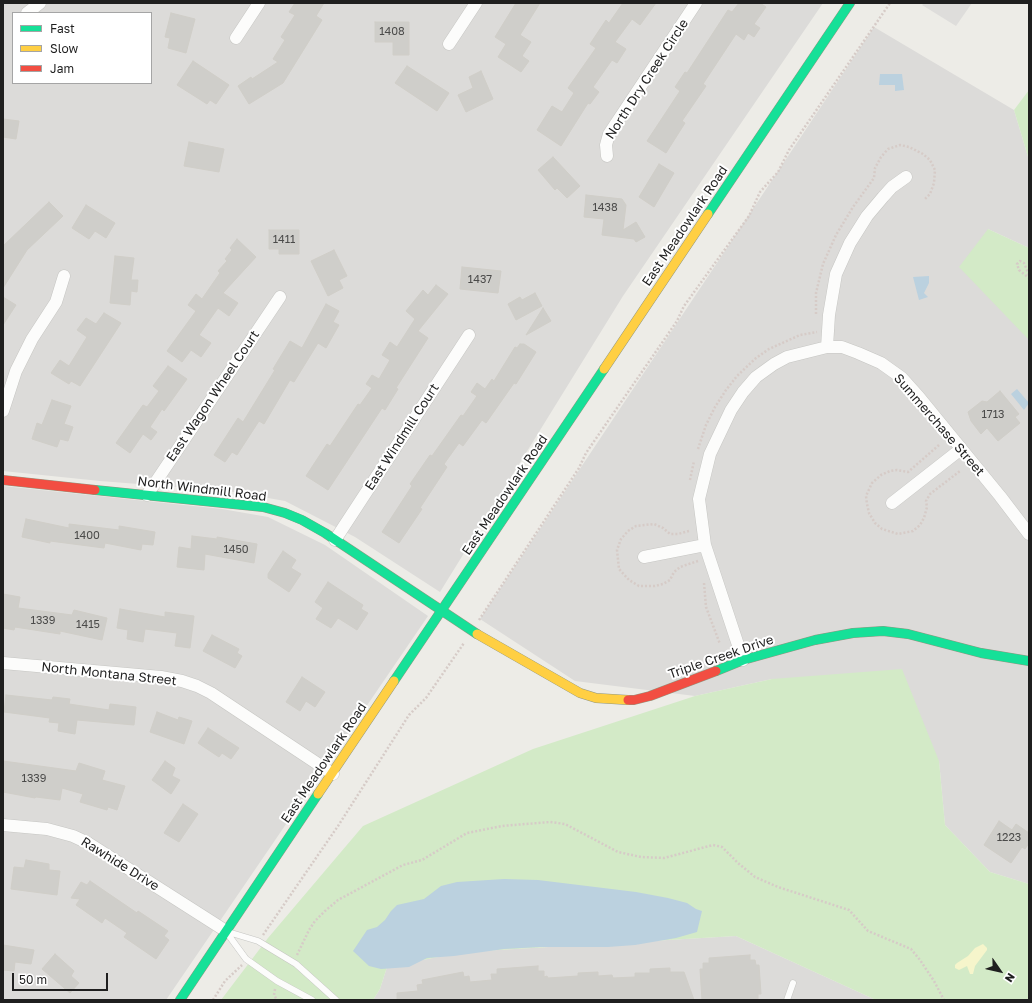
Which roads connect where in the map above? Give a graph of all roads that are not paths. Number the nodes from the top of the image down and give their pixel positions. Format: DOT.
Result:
graph roads {
  1 [pos="40,3"];
  2 [pos="259,3"];
  3 [pos="476,3"];
  4 [pos="696,3"];
  5 [pos="850,3"];
  6 [pos="28,12"];
  7 [pos="236,38"];
  8 [pos="449,44"];
  9 [pos="607,156"];
  10 [pos="906,177"];
  11 [pos="64,276"];
  12 [pos="280,297"];
  13 [pos="469,335"];
  14 [pos="827,347"];
  15 [pos="3,411"];
  16 [pos="961,448"];
  17 [pos="3,480"];
  18 [pos="147,495"];
  19 [pos="892,503"];
  20 [pos="1029,534"];
  21 [pos="335,540"];
  22 [pos="699,546"];
  23 [pos="644,557"];
  24 [pos="442,611"];
  25 [pos="743,660"];
  26 [pos="1029,660"];
  27 [pos="3,663"];
  28 [pos="333,774"];
  29 [pos="3,825"];
  30 [pos="226,931"];
  31 [pos="793,983"];
  32 [pos="180,1000"];
  33 [pos="312,1000"];
  34 [pos="336,1000"];
  35 [pos="787,1000"];
  1 -- 6 [label="street"];
  2 -- 7 [label="street"];
  3 -- 8 [label="street"];
  4 -- 9 [label="street, North Dry Creek Circle"];
  5 -- 24 [label="main road, East Meadowlark Road"];
  10 -- 14 [label="street"];
  11 -- 15 [label="street"];
  12 -- 18 [label="street, East Wagon Wheel Court"];
  13 -- 21 [label="street, East Windmill Court"];
  14 -- 16 [label="street, Summerchase Street"];
  14 -- 22 [label="street, Summerchase Street"];
  16 -- 19 [label="street"];
  16 -- 20 [label="street, Summerchase Street"];
  17 -- 18 [label="main road, North Windmill Road"];
  18 -- 21 [label="main road, North Windmill Road"];
  21 -- 24 [label="main road, North Windmill Road"];
  22 -- 23 [label="street"];
  22 -- 25 [label="street, Summerchase Street"];
  24 -- 25 [label="main road, Triple Creek Drive"];
  24 -- 28 [label="main road, East Meadowlark Road"];
  25 -- 26 [label="main road, Triple Creek Drive"];
  27 -- 28 [label="street, North Montana Street"];
  28 -- 30 [label="main road, East Meadowlark Road"];
  29 -- 30 [label="street, Rawhide Drive"];
  30 -- 32 [label="main road, East Meadowlark Road"];
  30 -- 33 [label="lane"];
  30 -- 34 [label="lane"];
  31 -- 35 [label="lane"];
}
